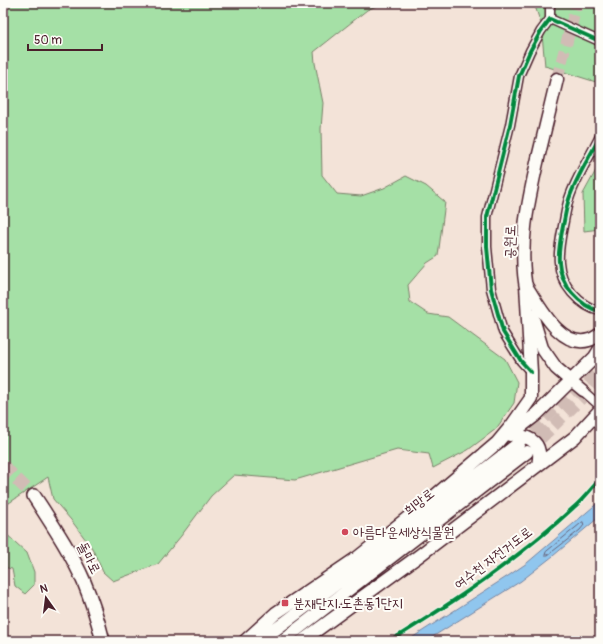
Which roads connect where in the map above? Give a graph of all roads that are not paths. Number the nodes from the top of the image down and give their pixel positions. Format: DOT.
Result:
graph roads {
  1 [pos="550,3"];
  2 [pos="550,19"];
  3 [pos="600,42"];
  4 [pos="557,79"];
  5 [pos="600,136"];
  6 [pos="526,285"];
  7 [pos="600,311"];
  8 [pos="600,334"];
  9 [pos="600,349"];
  10 [pos="531,372"];
  11 [pos="571,381"];
  12 [pos="583,392"];
  13 [pos="600,406"];
  14 [pos="600,410"];
  15 [pos="519,443"];
  16 [pos="538,465"];
  17 [pos="464,471"];
  18 [pos="34,496"];
  19 [pos="103,641"];
  20 [pos="245,641"];
  21 [pos="260,641"];
  22 [pos="282,641"];
  23 [pos="302,641"];
  1 -- 2 [label="street"];
  2 -- 3 [label="street"];
  2 -- 10 [label="street"];
  4 -- 6 [label="main road, 공원로"];
  5 -- 7 [label="street"];
  6 -- 8 [label="main road"];
  6 -- 10 [label="main road"];
  6 -- 11 [label="main road, 공원로"];
  9 -- 11 [label="main road"];
  10 -- 17 [label="main road"];
  11 -- 12 [label="street, 공원로"];
  11 -- 15 [label="main road"];
  12 -- 13 [label="street"];
  14 -- 16 [label="main road"];
  15 -- 16 [label="main road"];
  15 -- 17 [label="main road"];
  15 -- 21 [label="main road, 희망로"];
  15 -- 22 [label="main road, 희망로"];
  16 -- 23 [label="main road"];
  17 -- 20 [label="main road"];
  18 -- 19 [label="main road, 돌마로"];
}
